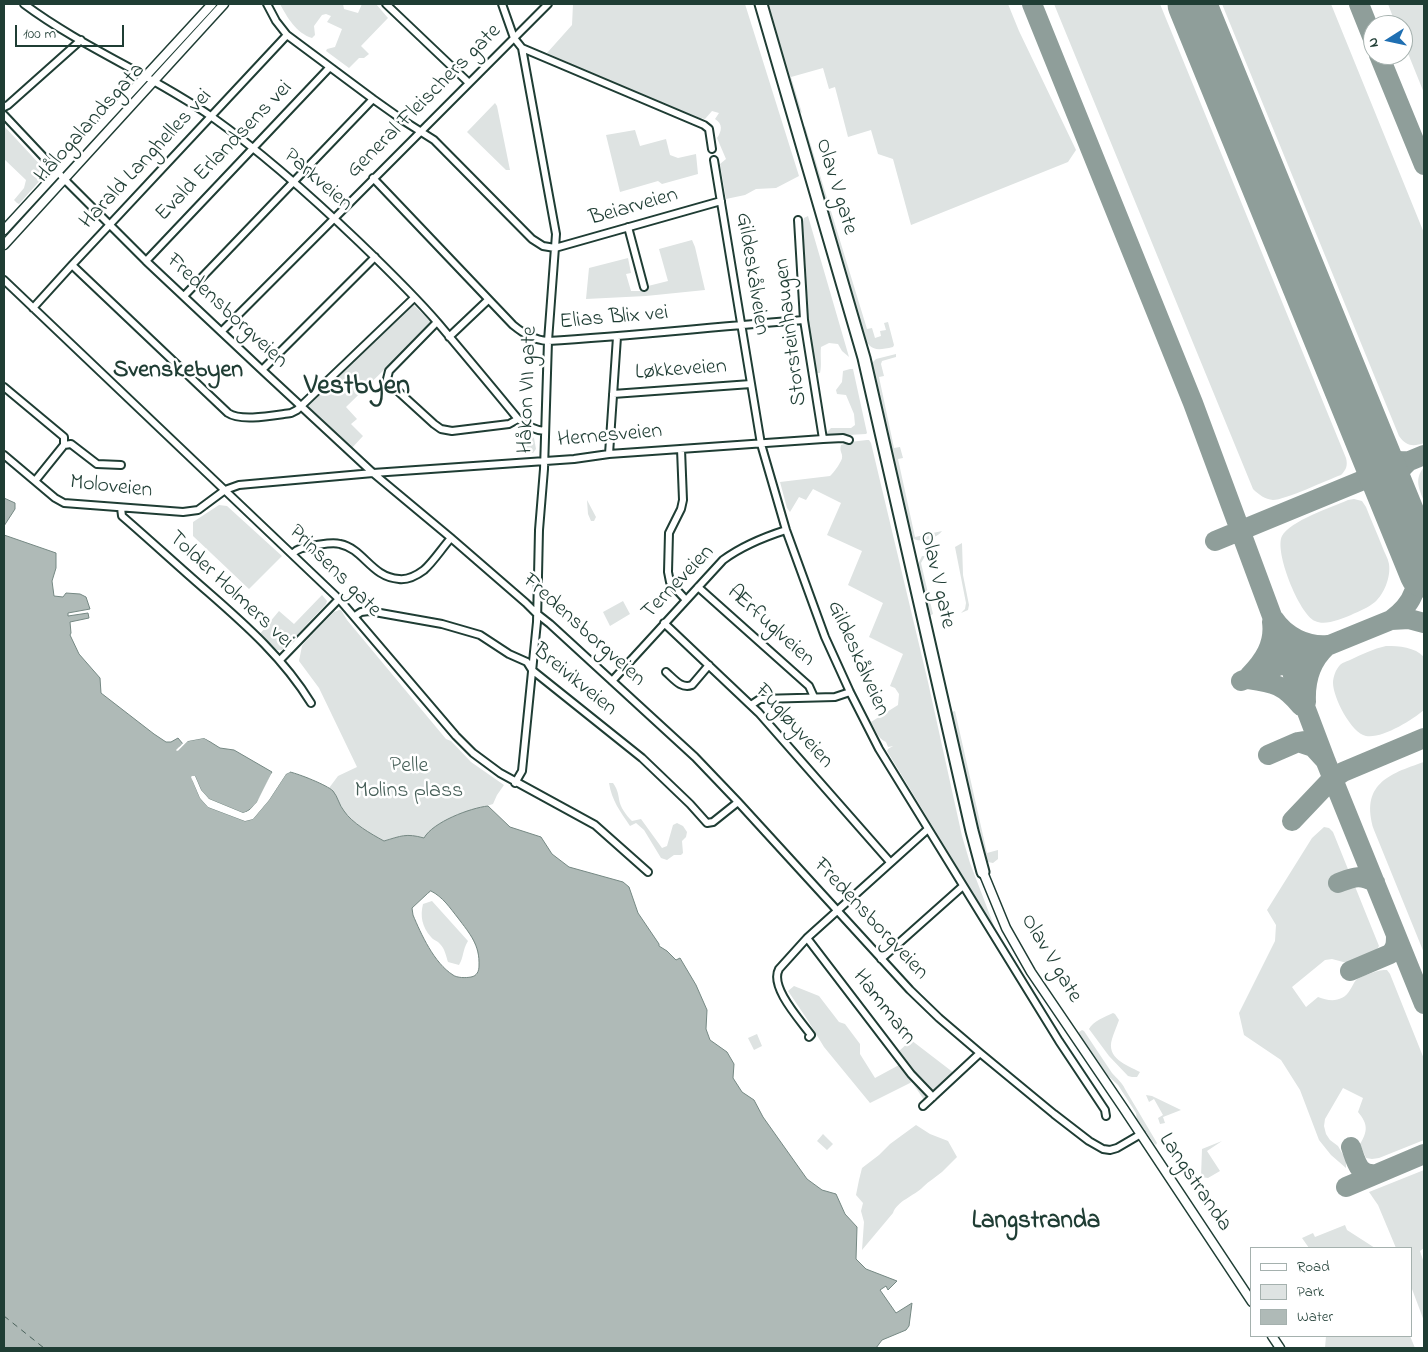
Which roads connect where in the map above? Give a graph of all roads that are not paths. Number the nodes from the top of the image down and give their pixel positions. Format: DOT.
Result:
graph roads {
  1 [pos="24,4"];
  2 [pos="212,4"];
  3 [pos="224,4"];
  4 [pos="267,4"];
  5 [pos="386,4"];
  6 [pos="502,4"];
  7 [pos="548,4"];
  8 [pos="761,4"];
  9 [pos="287,36"];
  10 [pos="514,38"];
  11 [pos="81,40"];
  12 [pos="522,48"];
  13 [pos="329,68"];
  14 [pos="150,78"];
  15 [pos="469,84"];
  16 [pos="373,99"];
  17 [pos="4,107"];
  18 [pos="4,115"];
  19 [pos="211,117"];
  20 [pos="422,131"];
  21 [pos="253,148"];
  22 [pos="712,148"];
  23 [pos="714,160"];
  24 [pos="57,172"];
  25 [pos="373,178"];
  26 [pos="64,180"];
  27 [pos="294,182"];
  28 [pos="722,201"];
  29 [pos="334,219"];
  30 [pos="798,220"];
  31 [pos="110,225"];
  32 [pos="628,227"];
  33 [pos="4,230"];
  34 [pos="4,245"];
  35 [pos="555,248"];
  36 [pos="375,258"];
  37 [pos="146,260"];
  38 [pos="72,265"];
  39 [pos="4,280"];
  40 [pos="644,287"];
  41 [pos="184,296"];
  42 [pos="414,298"];
  43 [pos="488,300"];
  44 [pos="33,308"];
  45 [pos="804,320"];
  46 [pos="437,322"];
  47 [pos="742,325"];
  48 [pos="222,332"];
  49 [pos="449,337"];
  50 [pos="616,337"];
  51 [pos="548,342"];
  52 [pos="262,370"];
  53 [pos="751,384"];
  54 [pos="4,387"];
  55 [pos="614,394"];
  56 [pos="302,406"];
  57 [pos="518,419"];
  58 [pos="545,431"];
  59 [pos="823,439"];
  60 [pos="849,440"];
  61 [pos="761,444"];
  62 [pos="64,445"];
  63 [pos="681,449"];
  64 [pos="609,454"];
  65 [pos="4,455"];
  66 [pos="544,460"];
  67 [pos="121,465"];
  68 [pos="373,473"];
  69 [pos="35,481"];
  70 [pos="225,490"];
  71 [pos="121,508"];
  72 [pos="786,530"];
  73 [pos="451,538"];
  74 [pos="292,554"];
  75 [pos="698,587"];
  76 [pos="339,599"];
  77 [pos="686,600"];
  78 [pos="536,613"];
  79 [pos="355,616"];
  80 [pos="664,623"];
  81 [pos="280,660"];
  82 [pos="709,665"];
  83 [pos="532,670"];
  84 [pos="666,672"];
  85 [pos="612,680"];
  86 [pos="850,692"];
  87 [pos="814,696"];
  88 [pos="312,703"];
  89 [pos="750,705"];
  90 [pos="515,783"];
  91 [pos="738,802"];
  92 [pos="928,829"];
  93 [pos="890,862"];
  94 [pos="648,872"];
  95 [pos="983,872"];
  96 [pos="963,886"];
  97 [pos="837,910"];
  98 [pos="807,938"];
  99 [pos="881,959"];
  100 [pos="809,1037"];
  101 [pos="980,1053"];
  102 [pos="933,1097"];
  103 [pos="922,1106"];
  104 [pos="1106,1116"];
  105 [pos="1140,1134"];
  106 [pos="1250,1299"];
  107 [pos="1273,1337"];
  108 [pos="1280,1348"];
  1 -- 11 [label="street, Parkveien"];
  2 -- 14 [label="street, Hålogalandsgata"];
  3 -- 14 [label="street, Hålogalandsgata"];
  4 -- 9 [label="street"];
  5 -- 15 [label="street"];
  6 -- 10 [label="street, Håkon VII gate"];
  7 -- 10 [label="street, General Fleischers gate"];
  8 -- 95 [label="highway, Olav V gate"];
  9 -- 13 [label="street"];
  9 -- 19 [label="street, Harald Langhelles vei"];
  10 -- 12 [label="street, Håkon VII gate"];
  10 -- 15 [label="street, General Fleischers gate"];
  11 -- 14 [label="street, Parkveien"];
  11 -- 17 [label="street"];
  12 -- 22 [label="street"];
  12 -- 35 [label="street, Håkon VII gate"];
  13 -- 16 [label="street"];
  13 -- 21 [label="street, Evald Erlandsens vei"];
  14 -- 19 [label="street, Parkveien"];
  14 -- 24 [label="street, Hålogalandsgata"];
  14 -- 26 [label="street, Hålogalandsgata"];
  15 -- 20 [label="street, General Fleischers gate"];
  16 -- 20 [label="street"];
  16 -- 27 [label="street"];
  18 -- 24 [label="street, Fredensborgveien"];
  19 -- 21 [label="street, Parkveien"];
  19 -- 31 [label="street, Harald Langhelles vei"];
  20 -- 25 [label="street, General Fleischers gate"];
  20 -- 35 [label="street"];
  21 -- 27 [label="street, Parkveien"];
  21 -- 37 [label="street, Evald Erlandsens vei"];
  23 -- 28 [label="street, Gildeskålveien"];
  24 -- 26 [label="street, Fredensborgveien"];
  24 -- 33 [label="street, Hålogalandsgata"];
  25 -- 29 [label="street, General Fleischers gate"];
  25 -- 43 [label="street, Elias Blix vei"];
  26 -- 31 [label="street, Fredensborgveien"];
  26 -- 34 [label="street, Hålogalandsgata"];
  27 -- 29 [label="street, Parkveien"];
  27 -- 41 [label="street"];
  28 -- 32 [label="street, Beiarveien"];
  28 -- 47 [label="street, Gildeskålveien"];
  29 -- 36 [label="street, Parkveien"];
  29 -- 48 [label="street, General Fleischers gate"];
  30 -- 45 [label="street, Storsteinhaugen"];
  31 -- 37 [label="street, Fredensborgveien"];
  31 -- 38 [label="street, Harald Langhelles vei"];
  32 -- 35 [label="street, Beiarveien"];
  32 -- 40 [label="street"];
  35 -- 51 [label="street, Håkon VII gate"];
  36 -- 42 [label="street, Parkveien"];
  36 -- 52 [label="street"];
  37 -- 41 [label="street, Fredensborgveien"];
  38 -- 44 [label="street, Harald Langhelles vei"];
  38 -- 56 [label="street"];
  39 -- 44 [label="street, Prinsens gate"];
  41 -- 48 [label="street, Fredensborgveien"];
  42 -- 46 [label="street, Parkveien"];
  42 -- 56 [label="street"];
  43 -- 49 [label="street"];
  43 -- 51 [label="street, Elias Blix vei"];
  44 -- 70 [label="street, Prinsens gate"];
  45 -- 47 [label="street, Elias Blix vei"];
  45 -- 59 [label="street, Storsteinhaugen"];
  46 -- 49 [label="street, Parkveien"];
  46 -- 57 [label="street"];
  47 -- 50 [label="street, Elias Blix vei"];
  47 -- 53 [label="street, Gildeskålveien"];
  48 -- 52 [label="street, Fredensborgveien"];
  49 -- 57 [label="street, Parkveien"];
  50 -- 51 [label="street, Elias Blix vei"];
  50 -- 55 [label="street"];
  51 -- 58 [label="street, Håkon VII gate"];
  52 -- 56 [label="street, Fredensborgveien"];
  53 -- 55 [label="street, Løkkeveien"];
  53 -- 61 [label="street, Gildeskålveien"];
  54 -- 62 [label="street"];
  55 -- 64 [label="street"];
  56 -- 68 [label="street, Fredensborgveien"];
  57 -- 58 [label="street, Parkveien"];
  58 -- 66 [label="street, Håkon VII gate"];
  59 -- 60 [label="street, Hernesveien"];
  59 -- 61 [label="street, Hernesveien"];
  61 -- 63 [label="street, Hernesveien"];
  61 -- 72 [label="street, Gildeskålveien"];
  62 -- 67 [label="street"];
  62 -- 69 [label="street"];
  63 -- 64 [label="street, Hernesveien"];
  63 -- 77 [label="street"];
  64 -- 66 [label="street, Hernesveien"];
  65 -- 69 [label="street, Moloveien"];
  66 -- 68 [label="street, Hernesveien"];
  66 -- 78 [label="street, Håkon VII gate"];
  68 -- 70 [label="street, Hernesveien"];
  68 -- 73 [label="street, Fredensborgveien"];
  69 -- 71 [label="street, Moloveien"];
  70 -- 71 [label="street, Moloveien"];
  70 -- 74 [label="street, Prinsens gate"];
  71 -- 81 [label="street, Tolder Holmers vei"];
  72 -- 75 [label="street, Terneveien"];
  72 -- 86 [label="street, Gildeskålveien"];
  73 -- 74 [label="street"];
  73 -- 78 [label="street, Fredensborgveien"];
  74 -- 76 [label="street, Prinsens gate"];
  75 -- 77 [label="street, Terneveien"];
  75 -- 87 [label="street, Ærfuglveien"];
  76 -- 79 [label="street, Prinsens gate"];
  76 -- 81 [label="street"];
  77 -- 80 [label="street, Terneveien"];
  78 -- 83 [label="street, Håkon VII gate"];
  78 -- 85 [label="street, Fredensborgveien"];
  79 -- 83 [label="street, Breivikveien"];
  79 -- 90 [label="street, Prinsens gate"];
  80 -- 82 [label="street, Fugløyveien"];
  80 -- 85 [label="street, Terneveien"];
  81 -- 88 [label="street, Tolder Holmers vei"];
  82 -- 84 [label="street"];
  82 -- 89 [label="street, Fugløyveien"];
  83 -- 90 [label="street, Håkon VII gate"];
  83 -- 91 [label="street, Breivikveien"];
  85 -- 91 [label="street, Fredensborgveien"];
  86 -- 87 [label="street"];
  86 -- 92 [label="street, Gildeskålveien"];
  87 -- 89 [label="street"];
  89 -- 93 [label="street, Fugløyveien"];
  90 -- 94 [label="street, Prinsens gate"];
  91 -- 97 [label="street, Fredensborgveien"];
  92 -- 93 [label="street"];
  92 -- 96 [label="street, Gildeskålveien"];
  93 -- 97 [label="street"];
  95 -- 105 [label="street, Olav V gate"];
  96 -- 99 [label="street"];
  96 -- 104 [label="street, Gildeskålveien"];
  97 -- 98 [label="street"];
  97 -- 99 [label="street, Fredensborgveien"];
  98 -- 100 [label="street"];
  98 -- 102 [label="street, Hammarn"];
  99 -- 101 [label="street, Fredensborgveien"];
  101 -- 102 [label="street"];
  101 -- 105 [label="street, Fredensborgveien"];
  102 -- 103 [label="street"];
  105 -- 106 [label="street, Langstranda"];
  107 -- 108 [label="street"];
}
